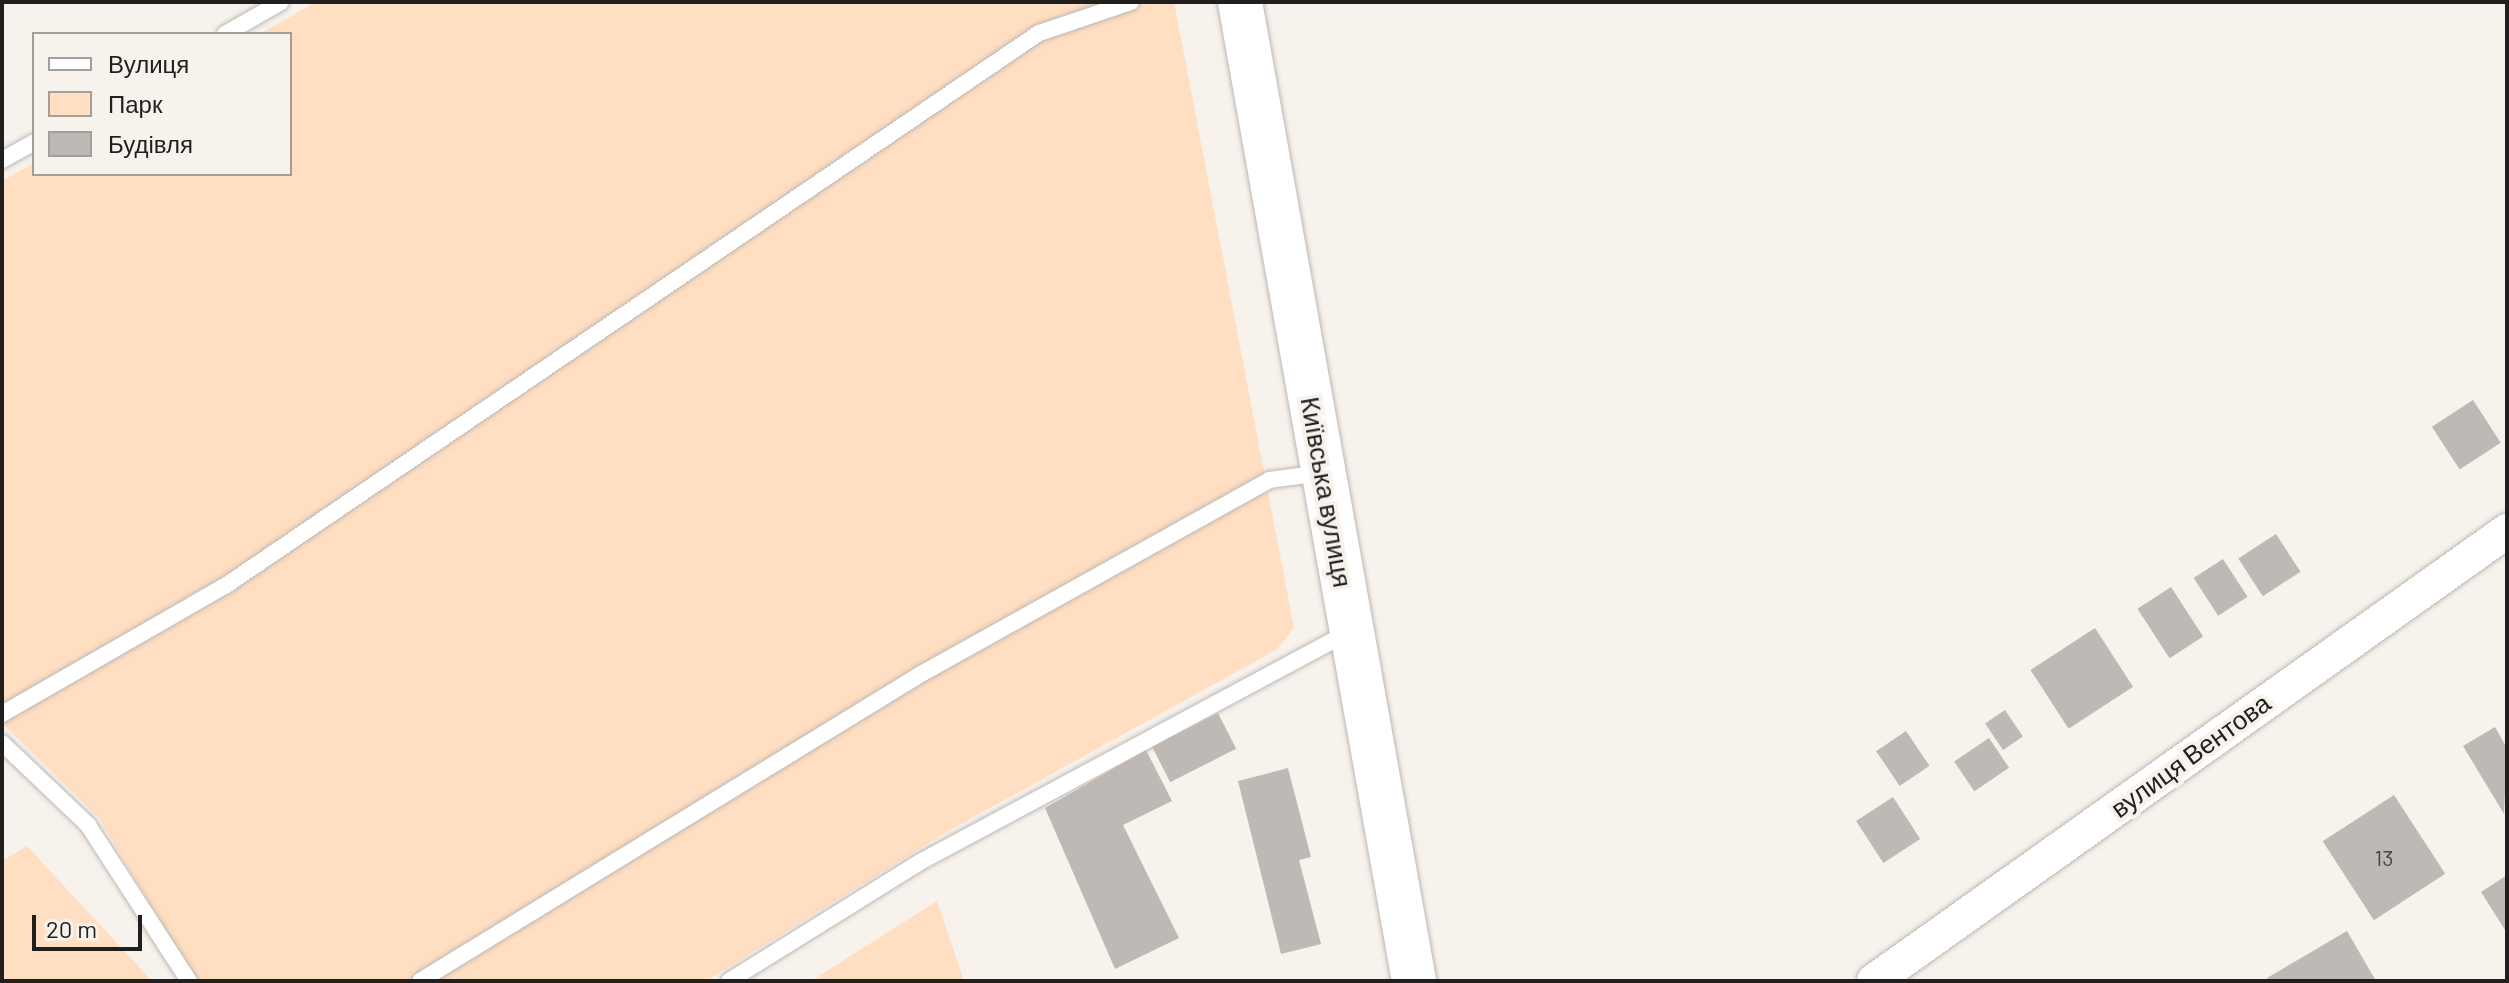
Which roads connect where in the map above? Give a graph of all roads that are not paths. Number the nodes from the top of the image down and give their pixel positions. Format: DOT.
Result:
graph roads {
  1 [pos="281,2"];
  2 [pos="1131,2"];
  3 [pos="1240,2"];
  4 [pos="228,32"];
  5 [pos="32,143"];
  6 [pos="2,160"];
  7 [pos="1324,473"];
  8 [pos="2507,531"];
  9 [pos="1351,631"];
  10 [pos="2,714"];
  11 [pos="2,743"];
  12 [pos="189,981"];
  13 [pos="420,981"];
  14 [pos="729,981"];
  15 [pos="1414,981"];
  16 [pos="1874,981"];
  1 -- 4 [label="lane"];
  2 -- 10 [label="lane"];
  3 -- 7 [label="main road, Київська вулиця"];
  5 -- 6 [label="lane"];
  7 -- 9 [label="main road, Київська вулиця"];
  7 -- 13 [label="lane"];
  8 -- 16 [label="street, вулиця Вентова"];
  9 -- 14 [label="lane"];
  9 -- 15 [label="main road, Київська вулиця"];
  11 -- 12 [label="lane"];
}
